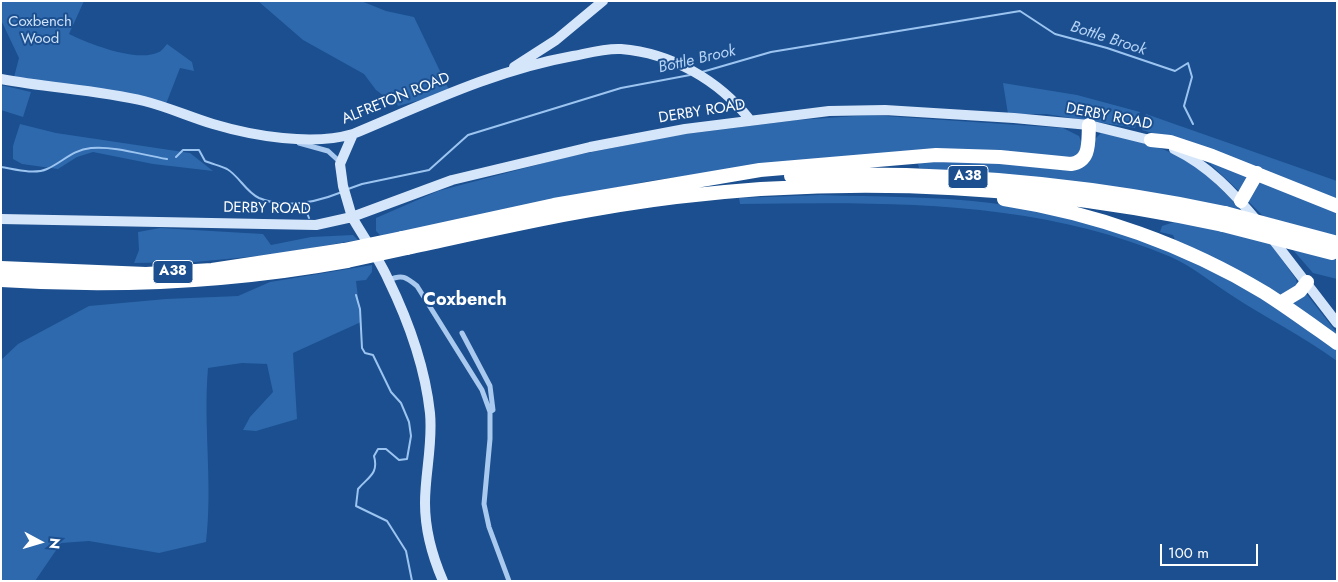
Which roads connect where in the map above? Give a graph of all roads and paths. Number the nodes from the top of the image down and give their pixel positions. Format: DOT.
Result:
graph roads {
  1 [pos="603,1"];
  2 [pos="512,69"];
  3 [pos="1,79"];
  4 [pos="750,120"];
  5 [pos="1089,125"];
  6 [pos="353,134"];
  7 [pos="297,138"];
  8 [pos="1151,140"];
  9 [pos="341,162"];
  10 [pos="1257,173"];
  11 [pos="708,180"];
  12 [pos="791,187"];
  13 [pos="1241,202"];
  14 [pos="1337,206"];
  15 [pos="352,217"];
  16 [pos="1,219"];
  17 [pos="1224,219"];
  18 [pos="405,243"];
  19 [pos="1335,248"];
  20 [pos="346,256"];
  21 [pos="1,268"];
  22 [pos="1,280"];
  23 [pos="389,280"];
  24 [pos="1307,282"];
  25 [pos="1280,303"];
  26 [pos="1337,323"];
  27 [pos="462,333"];
  28 [pos="1337,343"];
  29 [pos="490,412"];
  30 [pos="443,581"];
  31 [pos="509,581"];
  1 -- 2 [label="main road"];
  2 -- 4 [label="main road, ALFRETON ROAD"];
  2 -- 6 [label="main road, ALFRETON ROAD"];
  3 -- 7 [label="main road, ALFRETON ROAD"];
  4 -- 5 [label="main road, DERBY ROAD"];
  4 -- 15 [label="main road, DERBY ROAD"];
  5 -- 8 [label="main road, DERBY ROAD"];
  5 -- 11 [label="highway"];
  6 -- 7 [label="main road, ALFRETON ROAD"];
  6 -- 9 [label="main road"];
  7 -- 9 [label="street"];
  8 -- 10 [label="highway"];
  8 -- 13 [label="main road, DERBY ROAD"];
  9 -- 15 [label="main road"];
  10 -- 13 [label="highway"];
  10 -- 14 [label="highway"];
  11 -- 17 [label="highway, A38"];
  11 -- 18 [label="highway, A38"];
  12 -- 17 [label="highway, A38"];
  12 -- 18 [label="highway, A38"];
  12 -- 25 [label="highway"];
  13 -- 24 [label="main road, DERBY ROAD"];
  15 -- 16 [label="main road, DERBY ROAD"];
  15 -- 23 [label="main road"];
  17 -- 19 [label="highway, A38, bridge"];
  18 -- 20 [label="highway, A38, bridge"];
  20 -- 21 [label="highway, A38"];
  20 -- 22 [label="highway, A38"];
  23 -- 29 [label="street"];
  23 -- 30 [label="main road"];
  24 -- 25 [label="highway"];
  24 -- 26 [label="main road, DERBY ROAD"];
  25 -- 28 [label="highway"];
  27 -- 29 [label="street"];
  29 -- 31 [label="street"];
}
